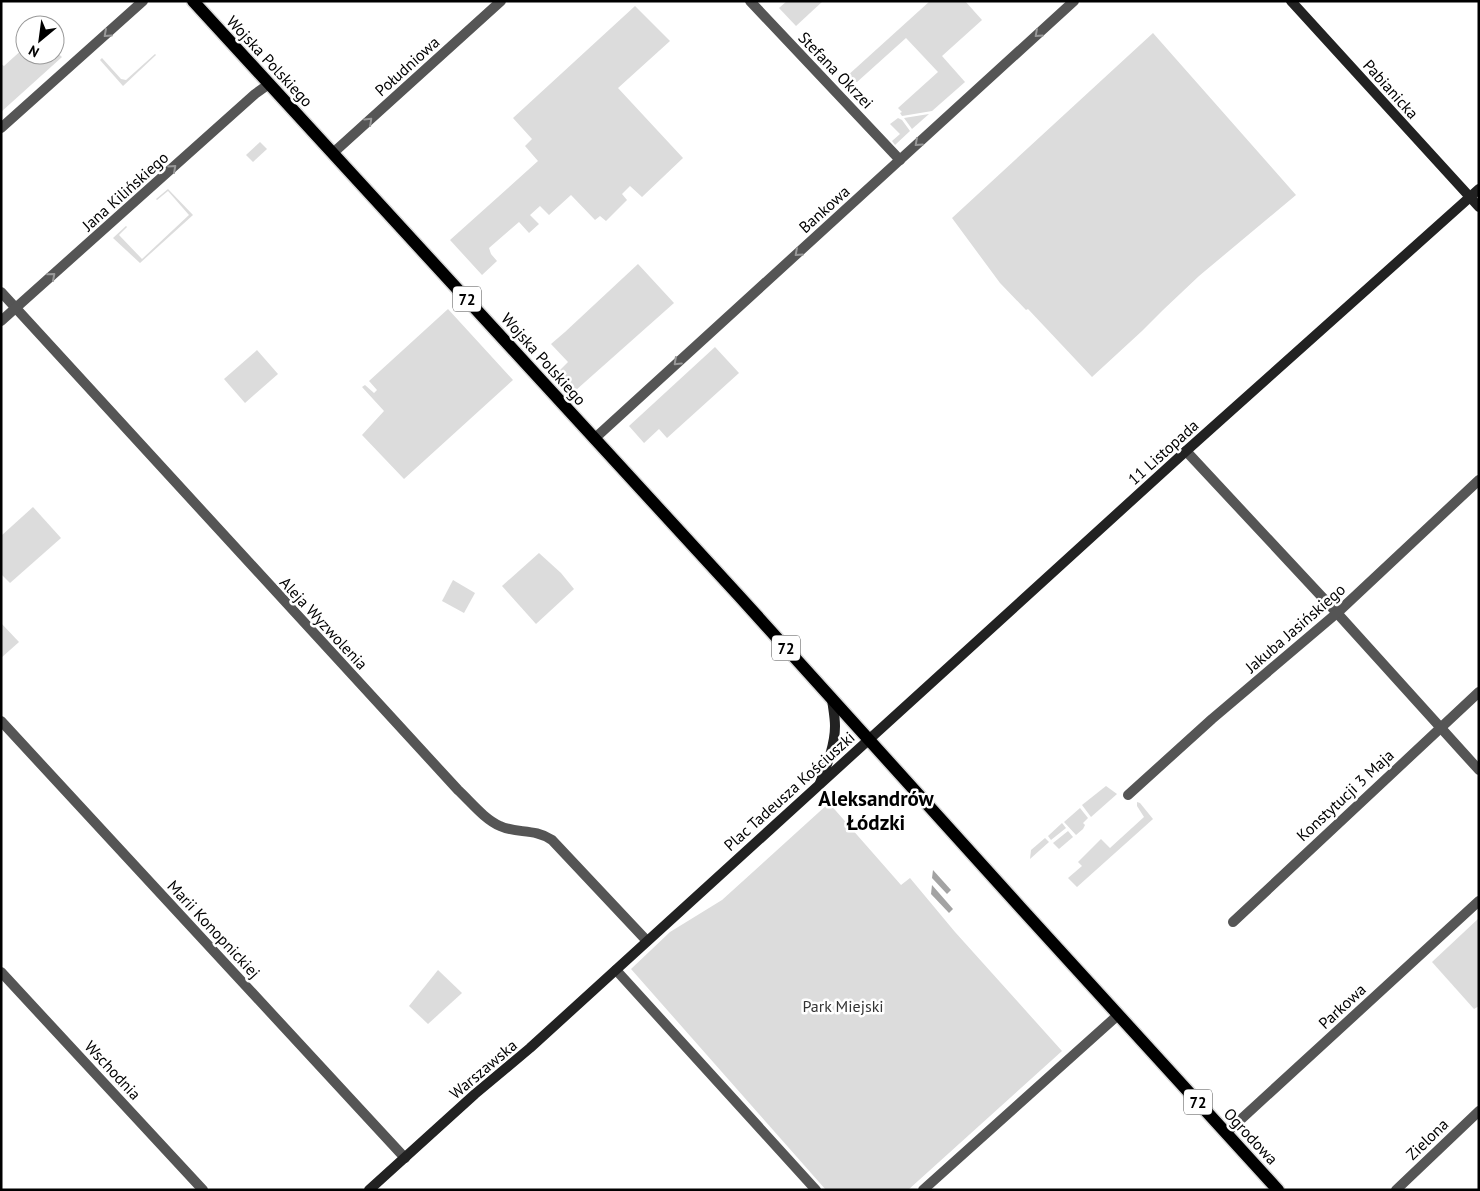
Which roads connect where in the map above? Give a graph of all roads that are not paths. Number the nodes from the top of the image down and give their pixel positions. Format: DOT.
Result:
graph roads {
  1 [pos="144,1"];
  2 [pos="193,1"];
  3 [pos="501,1"];
  4 [pos="750,1"];
  5 [pos="1074,1"];
  6 [pos="1291,1"];
  7 [pos="269,84"];
  8 [pos="1,128"];
  9 [pos="333,153"];
  10 [pos="900,160"];
  11 [pos="1479,189"];
  12 [pos="1470,197"];
  13 [pos="1479,207"];
  14 [pos="1,292"];
  15 [pos="15,308"];
  16 [pos="1,321"];
  17 [pos="594,439"];
  18 [pos="1186,451"];
  19 [pos="1479,480"];
  20 [pos="1337,613"];
  21 [pos="1479,692"];
  22 [pos="832,698"];
  23 [pos="1,721"];
  24 [pos="1439,728"];
  25 [pos="870,740"];
  26 [pos="1479,770"];
  27 [pos="819,786"];
  28 [pos="1128,795"];
  29 [pos="1479,901"];
  30 [pos="1233,922"];
  31 [pos="647,941"];
  32 [pos="616,970"];
  33 [pos="1,972"];
  34 [pos="1118,1015"];
  35 [pos="1479,1111"];
  36 [pos="1226,1133"];
  37 [pos="404,1158"];
  38 [pos="203,1190"];
  39 [pos="369,1190"];
  40 [pos="816,1190"];
  41 [pos="924,1190"];
  42 [pos="1278,1190"];
  43 [pos="1396,1190"];
  1 -- 8 [label="street, one-way"];
  2 -- 7 [label="main road, Wojska Polskiego / 72"];
  9 -- 3 [label="street, Południowa, one-way"];
  4 -- 10 [label="street, Stefana Okrzei"];
  5 -- 10 [label="street, Bankowa, one-way"];
  6 -- 12 [label="street, Pabianicka"];
  7 -- 9 [label="main road, Wojska Polskiego / 72"];
  15 -- 7 [label="street, Jana Kilińskiego, one-way"];
  9 -- 17 [label="main road, Wojska Polskiego / 72"];
  10 -- 17 [label="street, Bankowa, one-way"];
  11 -- 12 [label="street, 11 Listopada"];
  12 -- 13 [label="street, Pabianicka"];
  12 -- 18 [label="street, 11 Listopada"];
  14 -- 15 [label="street, Aleja Wyzwolenia"];
  15 -- 16 [label="street, Jana Kilińskiego"];
  15 -- 31 [label="street, Aleja Wyzwolenia"];
  17 -- 22 [label="main road, Wojska Polskiego / 72"];
  18 -- 20 [label="street"];
  18 -- 25 [label="street, 11 Listopada"];
  19 -- 20 [label="street, Jakuba Jasińskiego"];
  20 -- 24 [label="street"];
  20 -- 28 [label="street, Jakuba Jasińskiego"];
  21 -- 24 [label="street, Konstytucji 3 Maja"];
  22 -- 25 [label="main road, Wojska Polskiego / 72"];
  22 -- 27 [label="street"];
  23 -- 37 [label="street, Marii Konopnickiej"];
  24 -- 26 [label="street"];
  24 -- 30 [label="street, Konstytucji 3 Maja"];
  25 -- 27 [label="street, Plac Tadeusza Kościuszki"];
  25 -- 34 [label="main road, Plac Tadeusza Kościuszki / 72"];
  27 -- 31 [label="street, Plac Tadeusza Kościuszki"];
  29 -- 36 [label="street, Parkowa"];
  31 -- 32 [label="street, Plac Tadeusza Kościuszki"];
  32 -- 37 [label="street, Warszawska"];
  32 -- 40 [label="street"];
  33 -- 38 [label="street, Wschodnia"];
  34 -- 36 [label="main road, Ogrodowa / 72"];
  34 -- 41 [label="street"];
  35 -- 43 [label="street, Zielona"];
  36 -- 42 [label="main road, Ogrodowa / 72"];
  37 -- 39 [label="street, Warszawska"];
}
